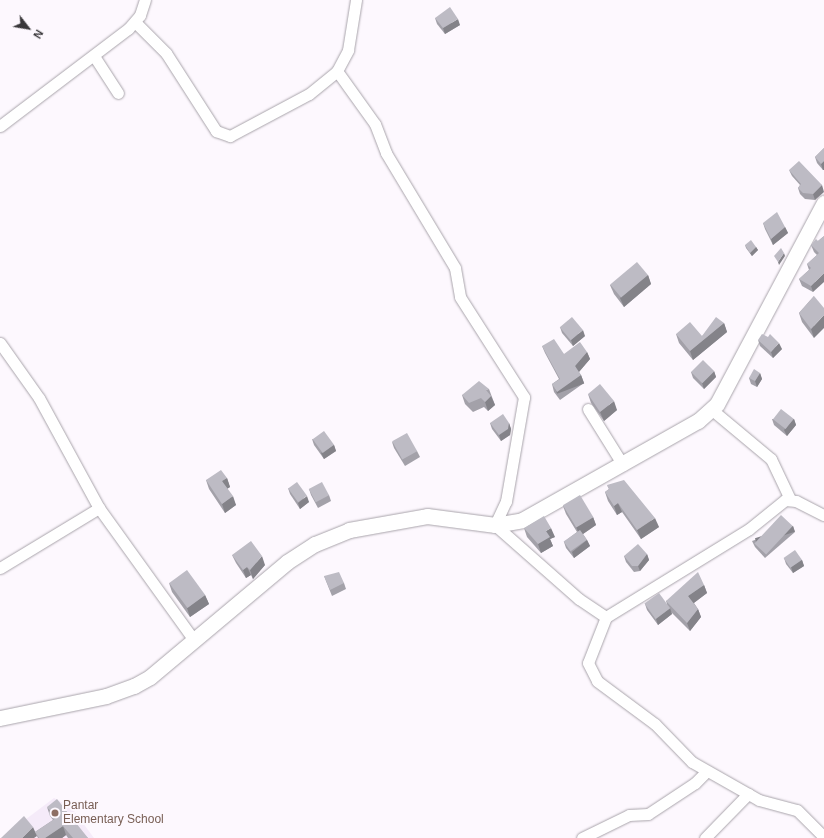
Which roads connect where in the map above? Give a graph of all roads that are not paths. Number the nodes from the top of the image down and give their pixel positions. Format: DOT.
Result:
graph roads {
  1 [pos="145,0"];
  2 [pos="356,0"];
  3 [pos="135,22"];
  4 [pos="94,56"];
  5 [pos="337,71"];
  6 [pos="118,93"];
  7 [pos="0,126"];
  8 [pos="824,203"];
  9 [pos="0,343"];
  10 [pos="588,409"];
  11 [pos="711,409"];
  12 [pos="623,465"];
  13 [pos="790,499"];
  14 [pos="99,508"];
  15 [pos="824,514"];
  16 [pos="495,525"];
  17 [pos="0,568"];
  18 [pos="606,617"];
  19 [pos="194,640"];
  20 [pos="0,718"];
  21 [pos="707,771"];
  22 [pos="748,794"];
  23 [pos="824,837"];
  24 [pos="582,838"];
  25 [pos="705,838"];
  1 -- 3 [label="street"];
  2 -- 5 [label="street"];
  3 -- 4 [label="street"];
  3 -- 5 [label="street"];
  4 -- 6 [label="street"];
  4 -- 7 [label="street"];
  5 -- 16 [label="street"];
  8 -- 11 [label="street"];
  9 -- 14 [label="street"];
  10 -- 12 [label="street"];
  11 -- 12 [label="street"];
  11 -- 13 [label="street"];
  12 -- 16 [label="street"];
  13 -- 15 [label="street"];
  13 -- 18 [label="street"];
  14 -- 17 [label="street"];
  14 -- 19 [label="street"];
  16 -- 18 [label="street"];
  16 -- 19 [label="street"];
  18 -- 21 [label="street"];
  19 -- 20 [label="street"];
  21 -- 22 [label="street"];
  21 -- 24 [label="street"];
  22 -- 23 [label="street"];
  22 -- 25 [label="street"];
}
